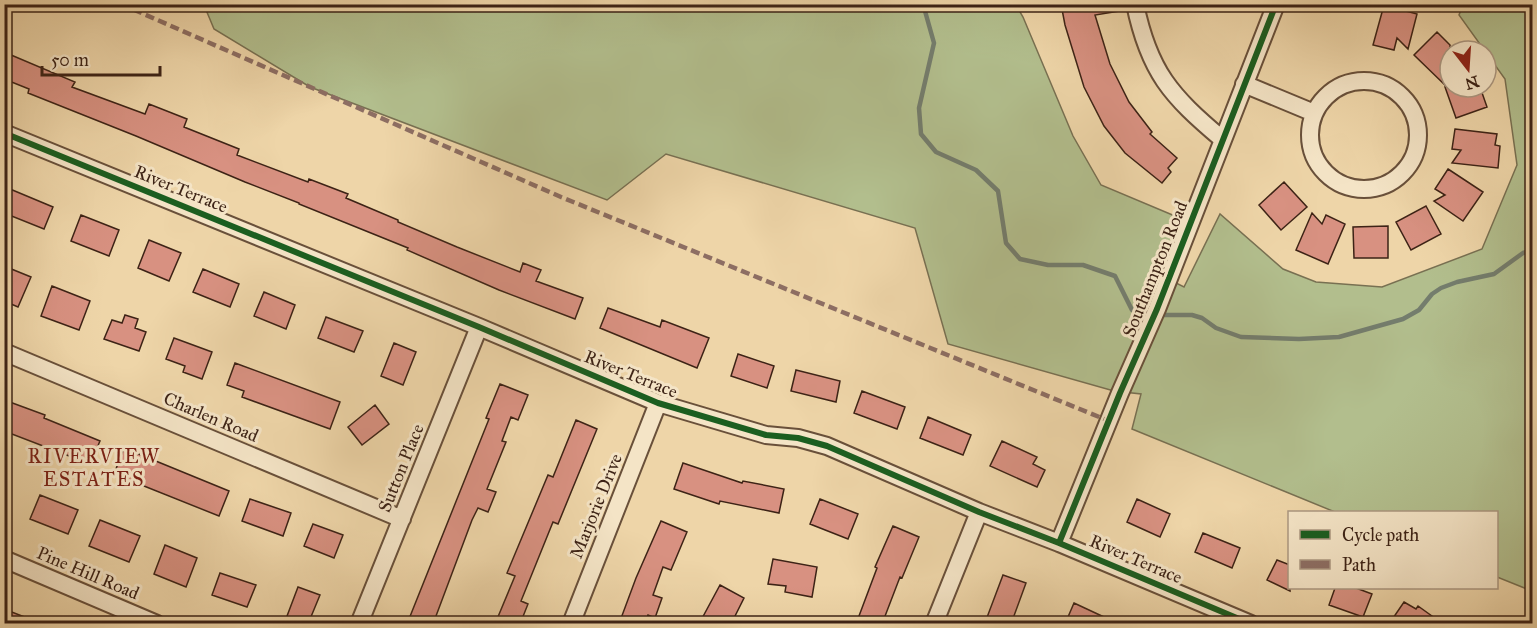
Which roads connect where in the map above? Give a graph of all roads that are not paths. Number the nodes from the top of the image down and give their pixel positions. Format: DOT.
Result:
graph roads {
  1 [pos="1135,4"];
  2 [pos="1276,4"];
  3 [pos="1244,84"];
  4 [pos="1314,113"];
  5 [pos="4,133"];
  6 [pos="1222,139"];
  7 [pos="479,327"];
  8 [pos="4,352"];
  9 [pos="658,403"];
  10 [pos="979,512"];
  11 [pos="402,519"];
  12 [pos="1059,543"];
  13 [pos="4,559"];
  14 [pos="157,624"];
  15 [pos="359,624"];
  16 [pos="571,624"];
  17 [pos="934,624"];
  18 [pos="1251,624"];
  1 -- 6 [label="street"];
  2 -- 3 [label="street, Southampton Road"];
  3 -- 4 [label="street"];
  3 -- 6 [label="street, Southampton Road"];
  4 -- 4 [label="street"];
  5 -- 7 [label="street, River Terrace"];
  6 -- 12 [label="street, Southampton Road"];
  7 -- 9 [label="street, River Terrace"];
  7 -- 11 [label="street, Sutton Place"];
  8 -- 11 [label="street, Charlen Road"];
  9 -- 10 [label="street, River Terrace"];
  9 -- 16 [label="street, Marjorie Drive"];
  10 -- 12 [label="street, River Terrace"];
  10 -- 17 [label="street"];
  11 -- 15 [label="street, Sutton Place"];
  12 -- 18 [label="street, River Terrace"];
  13 -- 14 [label="street, Pine Hill Road"];
}
